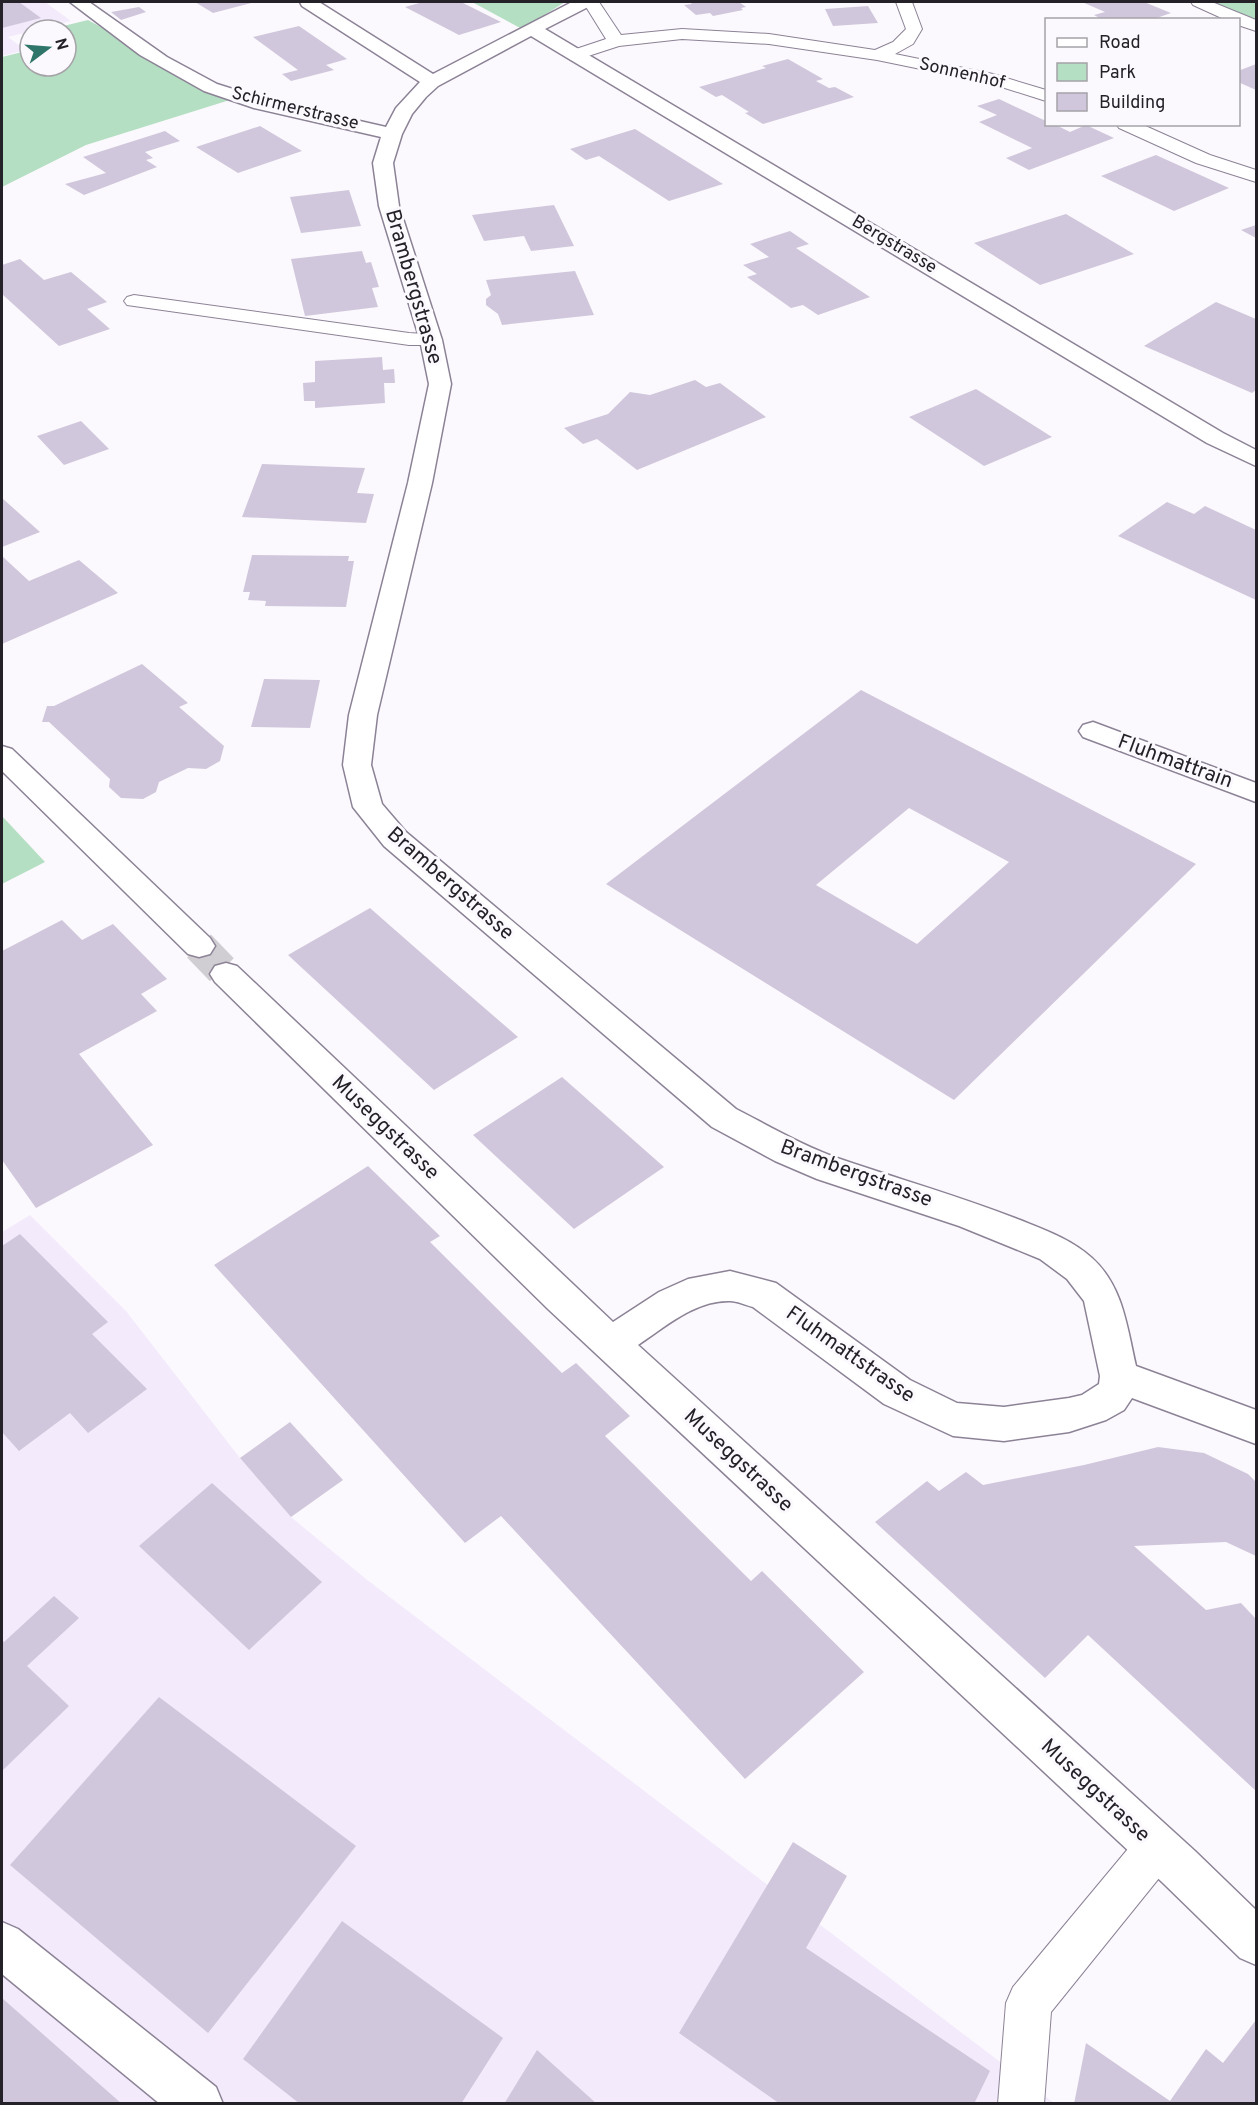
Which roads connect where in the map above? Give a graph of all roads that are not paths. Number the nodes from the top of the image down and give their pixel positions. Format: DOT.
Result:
graph roads {
  1 [pos="79,2"];
  2 [pos="308,2"];
  3 [pos="584,2"];
  4 [pos="591,2"];
  5 [pos="904,2"];
  6 [pos="1199,2"];
  7 [pos="1238,18"];
  8 [pos="1240,19"];
  9 [pos="1257,26"];
  10 [pos="533,30"];
  11 [pos="616,41"];
  12 [pos="576,55"];
  13 [pos="877,55"];
  14 [pos="432,82"];
  15 [pos="1045,95"];
  16 [pos="1129,126"];
  17 [pos="392,134"];
  18 [pos="1257,176"];
  19 [pos="134,302"];
  20 [pos="431,340"];
  21 [pos="1257,459"];
  22 [pos="1092,732"];
  23 [pos="2,755"];
  24 [pos="1257,792"];
  25 [pos="199,946"];
  26 [pos="226,974"];
  27 [pos="610,1343"];
  28 [pos="1119,1376"];
  29 [pos="1257,1428"];
  30 [pos="1157,1847"];
  31 [pos="1257,1942"];
  32 [pos="2,1945"];
  33 [pos="200,2103"];
  34 [pos="1021,2103"];
  1 -- 17 [label="street, Schirmerstrasse"];
  2 -- 14 [label="street"];
  3 -- 10 [label="street, Brambergstrasse"];
  4 -- 11 [label="lane"];
  5 -- 13 [label="lane"];
  6 -- 7 [label="lane"];
  8 -- 9 [label="lane"];
  10 -- 12 [label="street, Bergstrasse"];
  10 -- 14 [label="street, Brambergstrasse"];
  11 -- 12 [label="lane, Sonnenhof"];
  11 -- 13 [label="lane, Sonnenhof"];
  12 -- 21 [label="street, Bergstrasse"];
  13 -- 15 [label="lane, Sonnenhof"];
  14 -- 17 [label="street, Brambergstrasse"];
  16 -- 18 [label="lane"];
  17 -- 20 [label="street, Brambergstrasse"];
  19 -- 20 [label="lane"];
  20 -- 28 [label="street, Brambergstrasse"];
  22 -- 24 [label="street, Fluhmattrain"];
  23 -- 25 [label="street"];
  26 -- 27 [label="street, Museggstrasse"];
  27 -- 28 [label="street, Fluhmattstrasse"];
  27 -- 30 [label="street, Museggstrasse"];
  28 -- 29 [label="street"];
  30 -- 31 [label="street, Museggstrasse"];
  30 -- 34 [label="lane"];
  32 -- 33 [label="street"];
}
